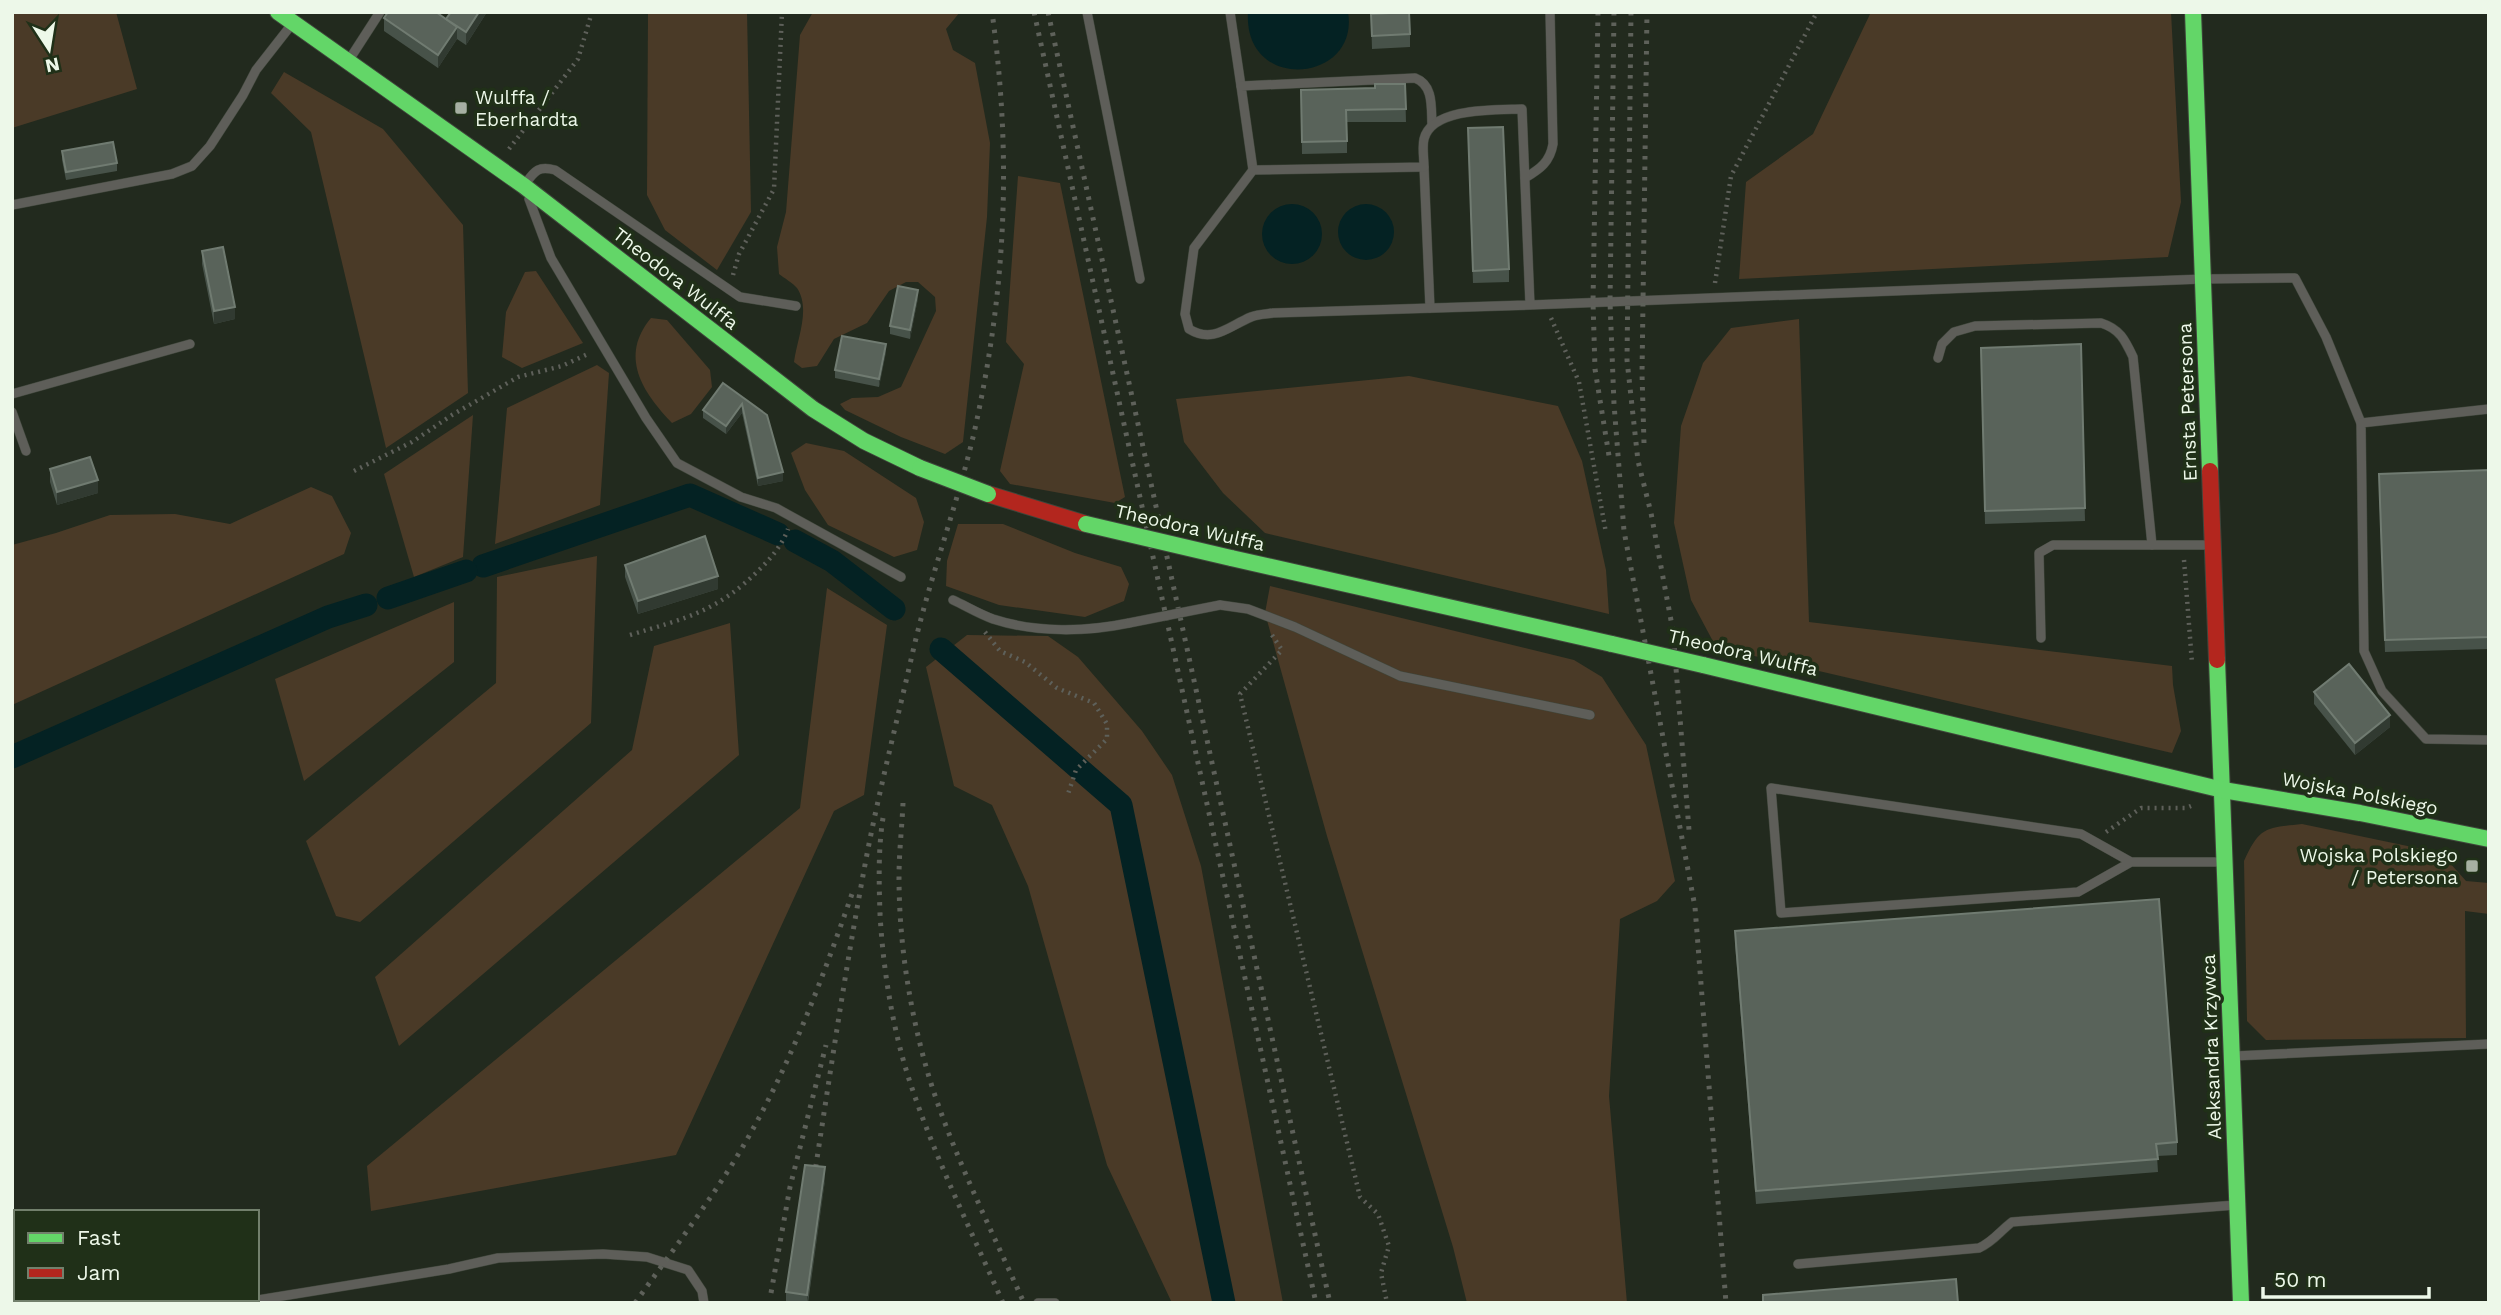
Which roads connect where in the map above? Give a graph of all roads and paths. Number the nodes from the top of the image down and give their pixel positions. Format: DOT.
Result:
graph roads {
  1 [pos="278,12"];
  2 [pos="380,12"];
  3 [pos="592,12"];
  4 [pos="782,12"];
  5 [pos="1087,12"];
  6 [pos="1230,12"];
  7 [pos="1550,12"];
  8 [pos="1818,12"];
  9 [pos="2193,12"];
  10 [pos="293,23"];
  11 [pos="348,61"];
  12 [pos="1241,86"];
  13 [pos="1432,125"];
  14 [pos="1424,167"];
  15 [pos="502,170"];
  16 [pos="1254,170"];
  17 [pos="1525,178"];
  18 [pos="524,186"];
  19 [pos="12,205"];
  20 [pos="1140,279"];
  21 [pos="2203,279"];
  22 [pos="728,290"];
  23 [pos="1713,298"];
  24 [pos="1544,304"];
  25 [pos="1530,305"];
  26 [pos="796,306"];
  27 [pos="1430,308"];
  28 [pos="190,344"];
  29 [pos="604,347"];
  30 [pos="1938,358"];
  31 [pos="12,394"];
  32 [pos="2489,409"];
  33 [pos="12,412"];
  34 [pos="2361,423"];
  35 [pos="26,451"];
  36 [pos="354,471"];
  37 [pos="792,519"];
  38 [pos="1606,533"];
  39 [pos="2152,545"];
  40 [pos="2214,545"];
  41 [pos="901,577"];
  42 [pos="953,600"];
  43 [pos="977,611"];
  44 [pos="1258,613"];
  45 [pos="630,635"];
  46 [pos="2042,638"];
  47 [pos="1590,715"];
  48 [pos="2489,740"];
  49 [pos="2223,790"];
  50 [pos="1068,794"];
  51 [pos="2489,839"];
  52 [pos="2094,841"];
  53 [pos="2131,862"];
  54 [pos="2226,862"];
  55 [pos="2489,1044"];
  56 [pos="2232,1056"];
  57 [pos="2238,1205"];
  58 [pos="1798,1264"];
  59 [pos="259,1300"];
  60 [pos="704,1303"];
  61 [pos="1038,1303"];
  62 [pos="1055,1303"];
  63 [pos="1387,1303"];
  64 [pos="2241,1303"];
  1 -- 10 [label="street, Theodora Wulffa"];
  2 -- 11 [label="lane"];
  3 -- 15 [label="path"];
  4 -- 22 [label="path"];
  5 -- 20 [label="lane"];
  6 -- 12 [label="lane"];
  7 -- 17 [label="lane"];
  8 -- 23 [label="path"];
  9 -- 21 [label="street, Ernsta Petersona"];
  10 -- 11 [label="street, Theodora Wulffa"];
  10 -- 19 [label="lane"];
  11 -- 15 [label="street, Theodora Wulffa"];
  12 -- 13 [label="lane"];
  12 -- 16 [label="lane"];
  13 -- 14 [label="lane"];
  13 -- 17 [label="lane"];
  14 -- 16 [label="lane"];
  14 -- 27 [label="lane"];
  15 -- 18 [label="street, Theodora Wulffa"];
  16 -- 27 [label="lane"];
  17 -- 25 [label="lane"];
  18 -- 22 [label="lane"];
  18 -- 29 [label="lane"];
  18 -- 49 [label="street, Theodora Wulffa, bridge"];
  21 -- 23 [label="lane"];
  21 -- 34 [label="lane"];
  21 -- 40 [label="street, Ernsta Petersona"];
  22 -- 26 [label="lane"];
  23 -- 24 [label="lane"];
  24 -- 25 [label="lane"];
  24 -- 38 [label="path"];
  25 -- 27 [label="lane"];
  28 -- 31 [label="lane"];
  29 -- 36 [label="path"];
  29 -- 37 [label="lane"];
  30 -- 39 [label="lane"];
  32 -- 34 [label="lane"];
  33 -- 35 [label="lane"];
  34 -- 48 [label="lane"];
  37 -- 41 [label="lane"];
  37 -- 45 [label="path"];
  39 -- 40 [label="lane"];
  39 -- 46 [label="lane"];
  40 -- 49 [label="street, Ernsta Petersona"];
  42 -- 43 [label="lane"];
  43 -- 44 [label="lane, bridge"];
  43 -- 50 [label="path"];
  44 -- 47 [label="lane"];
  44 -- 63 [label="path"];
  49 -- 51 [label="street, Wojska Polskiego"];
  49 -- 52 [label="path"];
  49 -- 54 [label="street, Aleksandra Krzywca"];
  52 -- 53 [label="lane"];
  52 -- 53 [label="lane"];
  53 -- 54 [label="lane"];
  54 -- 56 [label="street, Aleksandra Krzywca"];
  55 -- 56 [label="lane"];
  56 -- 57 [label="street, Aleksandra Krzywca"];
  57 -- 58 [label="lane"];
  57 -- 64 [label="street, Aleksandra Krzywca"];
  59 -- 60 [label="lane"];
  61 -- 62 [label="lane"];
}
